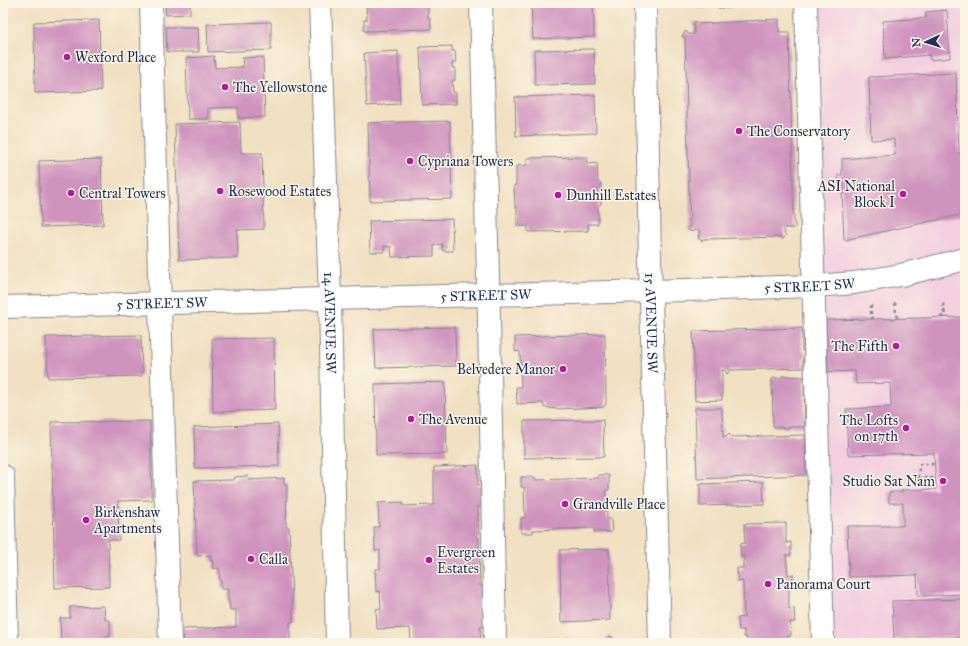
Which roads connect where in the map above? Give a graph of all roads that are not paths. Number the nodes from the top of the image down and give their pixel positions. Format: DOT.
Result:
graph roads {
  1 [pos="151,3"];
  2 [pos="320,3"];
  3 [pos="481,3"];
  4 [pos="645,3"];
  5 [pos="806,3"];
  6 [pos="965,259"];
  7 [pos="814,286"];
  8 [pos="651,292"];
  9 [pos="489,295"];
  10 [pos="330,299"];
  11 [pos="160,304"];
  12 [pos="3,308"];
  13 [pos="3,476"];
  14 [pos="7,643"];
  15 [pos="170,643"];
  16 [pos="337,643"];
  17 [pos="495,643"];
  18 [pos="660,643"];
  19 [pos="823,643"];
  1 -- 11 [label="street"];
  2 -- 10 [label="street, 14 AVENUE SW"];
  3 -- 9 [label="street"];
  4 -- 8 [label="street, 15 AVENUE SW"];
  5 -- 7 [label="street"];
  6 -- 7 [label="street, 5 STREET SW"];
  7 -- 8 [label="street, 5 STREET SW"];
  7 -- 19 [label="street"];
  8 -- 9 [label="street, 5 STREET SW"];
  8 -- 18 [label="street, 15 AVENUE SW"];
  9 -- 10 [label="street, 5 STREET SW"];
  9 -- 17 [label="street"];
  10 -- 11 [label="street, 5 STREET SW"];
  10 -- 16 [label="street, 14 AVENUE SW"];
  11 -- 12 [label="street, 5 STREET SW"];
  11 -- 15 [label="street"];
  13 -- 14 [label="street"];
}
